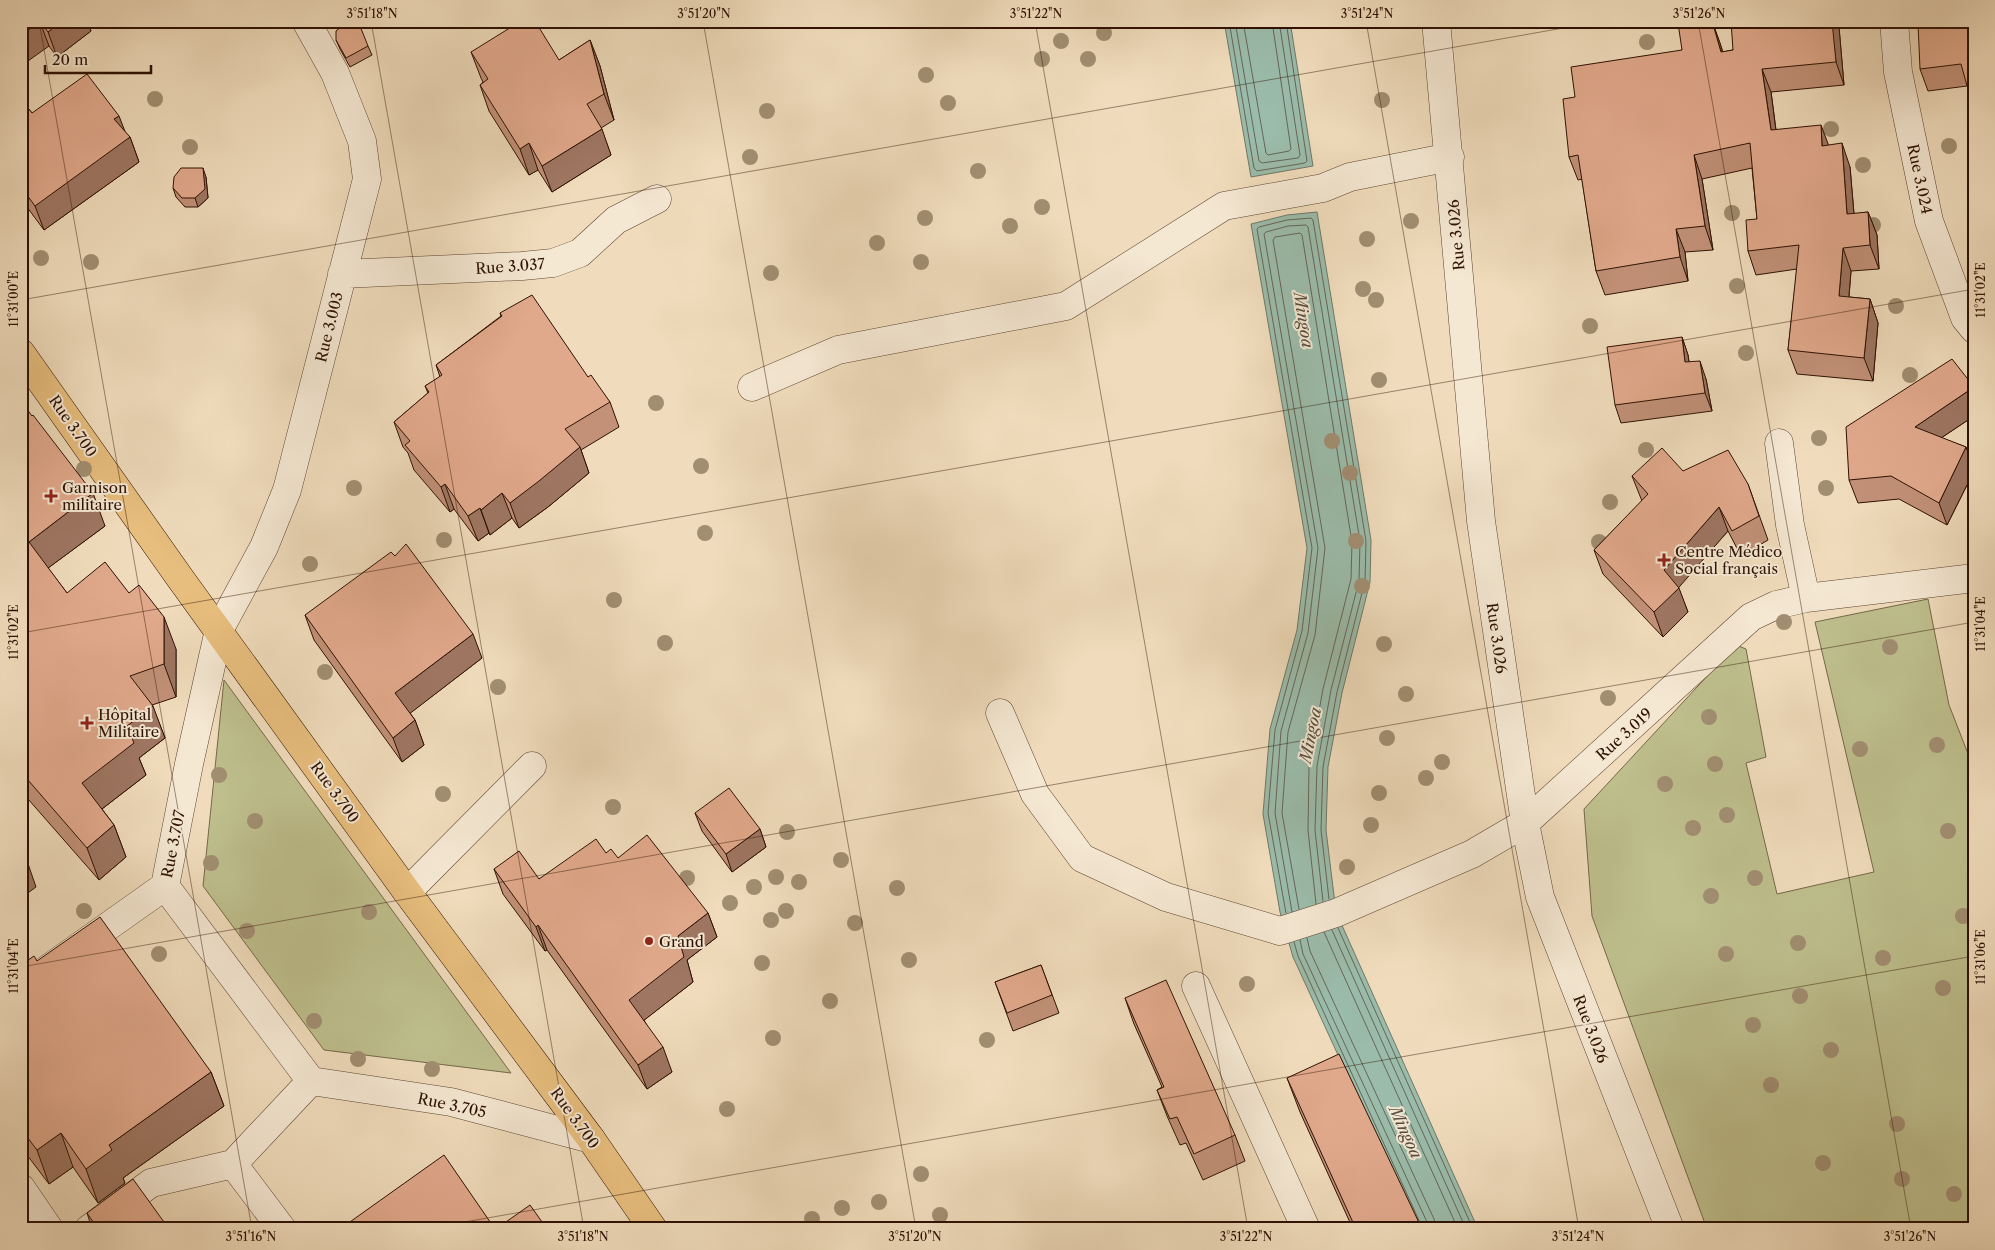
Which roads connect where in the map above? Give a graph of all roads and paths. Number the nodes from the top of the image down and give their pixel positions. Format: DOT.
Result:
graph roads {
  1 [pos="306,21"];
  2 [pos="1436,21"];
  3 [pos="1894,21"];
  4 [pos="1450,157"];
  5 [pos="657,199"];
  6 [pos="342,274"];
  7 [pos="1974,329"];
  8 [pos="21,353"];
  9 [pos="752,388"];
  10 [pos="1779,443"];
  11 [pos="1974,578"];
  12 [pos="1806,598"];
  13 [pos="219,630"];
  14 [pos="1000,713"];
  15 [pos="532,766"];
  16 [pos="1525,823"];
  17 [pos="165,886"];
  18 [pos="407,892"];
  19 [pos="1196,986"];
  20 [pos="21,988"];
  21 [pos="311,1081"];
  22 [pos="592,1139"];
  23 [pos="233,1164"];
  24 [pos="21,1188"];
  25 [pos="48,1229"];
  26 [pos="89,1229"];
  27 [pos="282,1229"];
  28 [pos="653,1229"];
  29 [pos="1306,1229"];
  30 [pos="1670,1229"];
  1 -- 6 [label="street, Rue 3.003"];
  2 -- 4 [label="street, Rue 3.026"];
  3 -- 7 [label="street, Rue 3.024"];
  4 -- 9 [label="street"];
  4 -- 16 [label="street, Rue 3.026"];
  5 -- 6 [label="street, Rue 3.037"];
  6 -- 13 [label="street, Rue 3.003"];
  8 -- 13 [label="main road, Rue 3.700"];
  10 -- 12 [label="street"];
  11 -- 12 [label="street, Rue 3.019"];
  12 -- 16 [label="street, Rue 3.019"];
  13 -- 17 [label="street, Rue 3.707"];
  13 -- 18 [label="main road, Rue 3.700"];
  14 -- 16 [label="street, Rue 3.019"];
  15 -- 18 [label="street"];
  16 -- 30 [label="street, Rue 3.026"];
  17 -- 20 [label="street, Rue 3.707"];
  17 -- 21 [label="street"];
  18 -- 22 [label="main road, Rue 3.700"];
  19 -- 29 [label="street"];
  21 -- 22 [label="street, Rue 3.705"];
  21 -- 23 [label="street"];
  22 -- 28 [label="main road, Rue 3.700"];
  23 -- 26 [label="street"];
  23 -- 27 [label="street"];
  24 -- 25 [label="street"];
}
